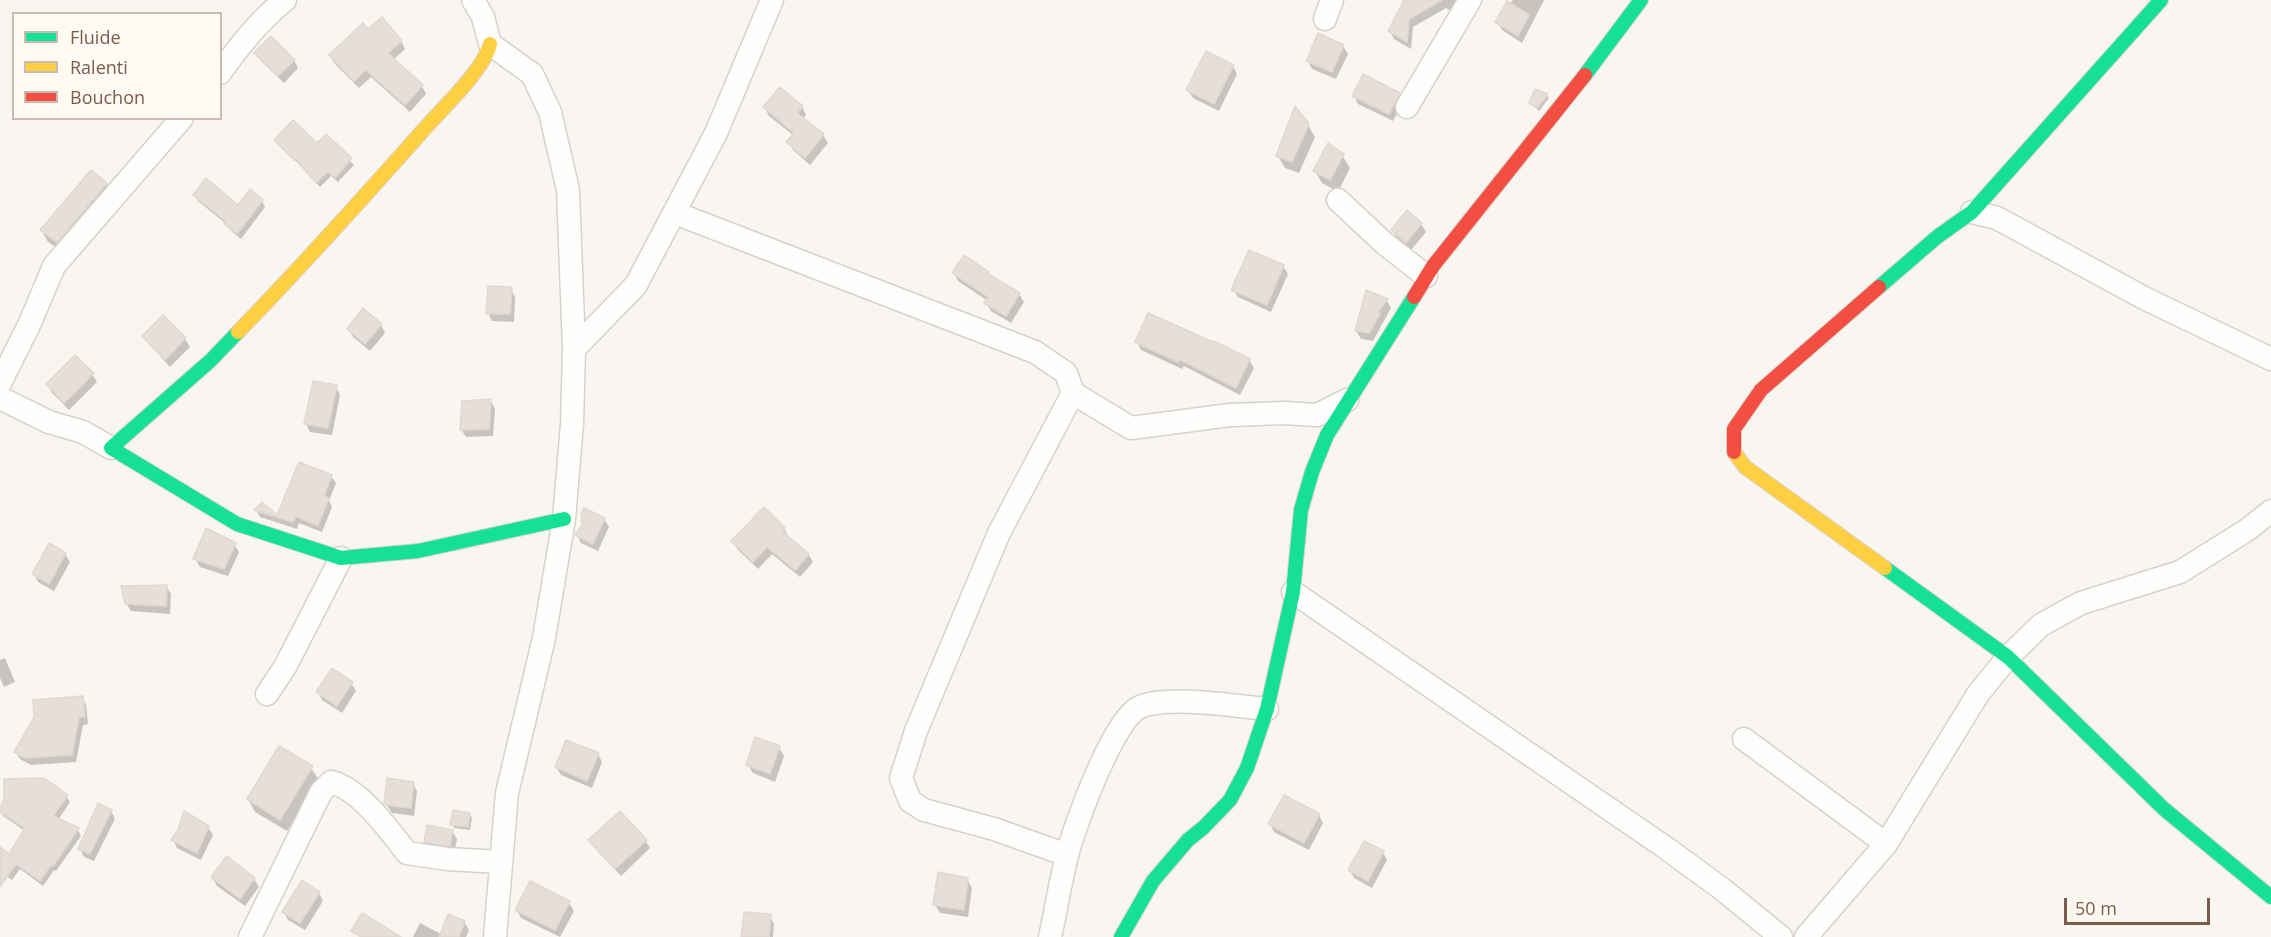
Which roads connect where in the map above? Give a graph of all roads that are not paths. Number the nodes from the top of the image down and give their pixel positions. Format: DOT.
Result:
graph roads {
  1 [pos="285,0"];
  2 [pos="473,0"];
  3 [pos="772,0"];
  4 [pos="1470,0"];
  5 [pos="1641,0"];
  6 [pos="2161,0"];
  7 [pos="490,44"];
  8 [pos="222,70"];
  9 [pos="1407,107"];
  10 [pos="180,120"];
  11 [pos="1338,200"];
  12 [pos="1972,212"];
  13 [pos="675,213"];
  14 [pos="1426,276"];
  15 [pos="574,349"];
  16 [pos="2271,359"];
  17 [pos="0,383"];
  18 [pos="1072,393"];
  19 [pos="0,398"];
  20 [pos="1348,400"];
  21 [pos="111,448"];
  22 [pos="2271,511"];
  23 [pos="564,519"];
  24 [pos="341,558"];
  25 [pos="1293,592"];
  26 [pos="2008,657"];
  27 [pos="267,694"];
  28 [pos="1267,709"];
  29 [pos="1744,739"];
  30 [pos="1886,844"];
  31 [pos="1067,855"];
  32 [pos="501,862"];
  33 [pos="2271,897"];
  34 [pos="250,937"];
  35 [pos="495,937"];
  36 [pos="1050,937"];
  37 [pos="1121,937"];
  38 [pos="1781,937"];
  39 [pos="1806,937"];
  1 -- 8 [label="street"];
  2 -- 7 [label="street"];
  3 -- 13 [label="street"];
  4 -- 9 [label="street"];
  5 -- 14 [label="street"];
  6 -- 12 [label="street"];
  7 -- 15 [label="street"];
  7 -- 21 [label="street"];
  10 -- 17 [label="street"];
  11 -- 14 [label="street"];
  12 -- 16 [label="street"];
  12 -- 26 [label="street"];
  13 -- 15 [label="street"];
  13 -- 18 [label="street"];
  14 -- 20 [label="street"];
  15 -- 23 [label="street"];
  18 -- 20 [label="street"];
  18 -- 31 [label="street"];
  19 -- 21 [label="street"];
  20 -- 25 [label="street"];
  21 -- 24 [label="street"];
  22 -- 26 [label="street"];
  23 -- 24 [label="street"];
  23 -- 32 [label="street"];
  24 -- 27 [label="street"];
  25 -- 28 [label="street"];
  25 -- 38 [label="street"];
  26 -- 30 [label="street"];
  26 -- 33 [label="street"];
  28 -- 31 [label="street"];
  28 -- 37 [label="street"];
  29 -- 30 [label="street"];
  30 -- 39 [label="street"];
  31 -- 36 [label="street"];
  32 -- 34 [label="street"];
  32 -- 35 [label="street"];
}
